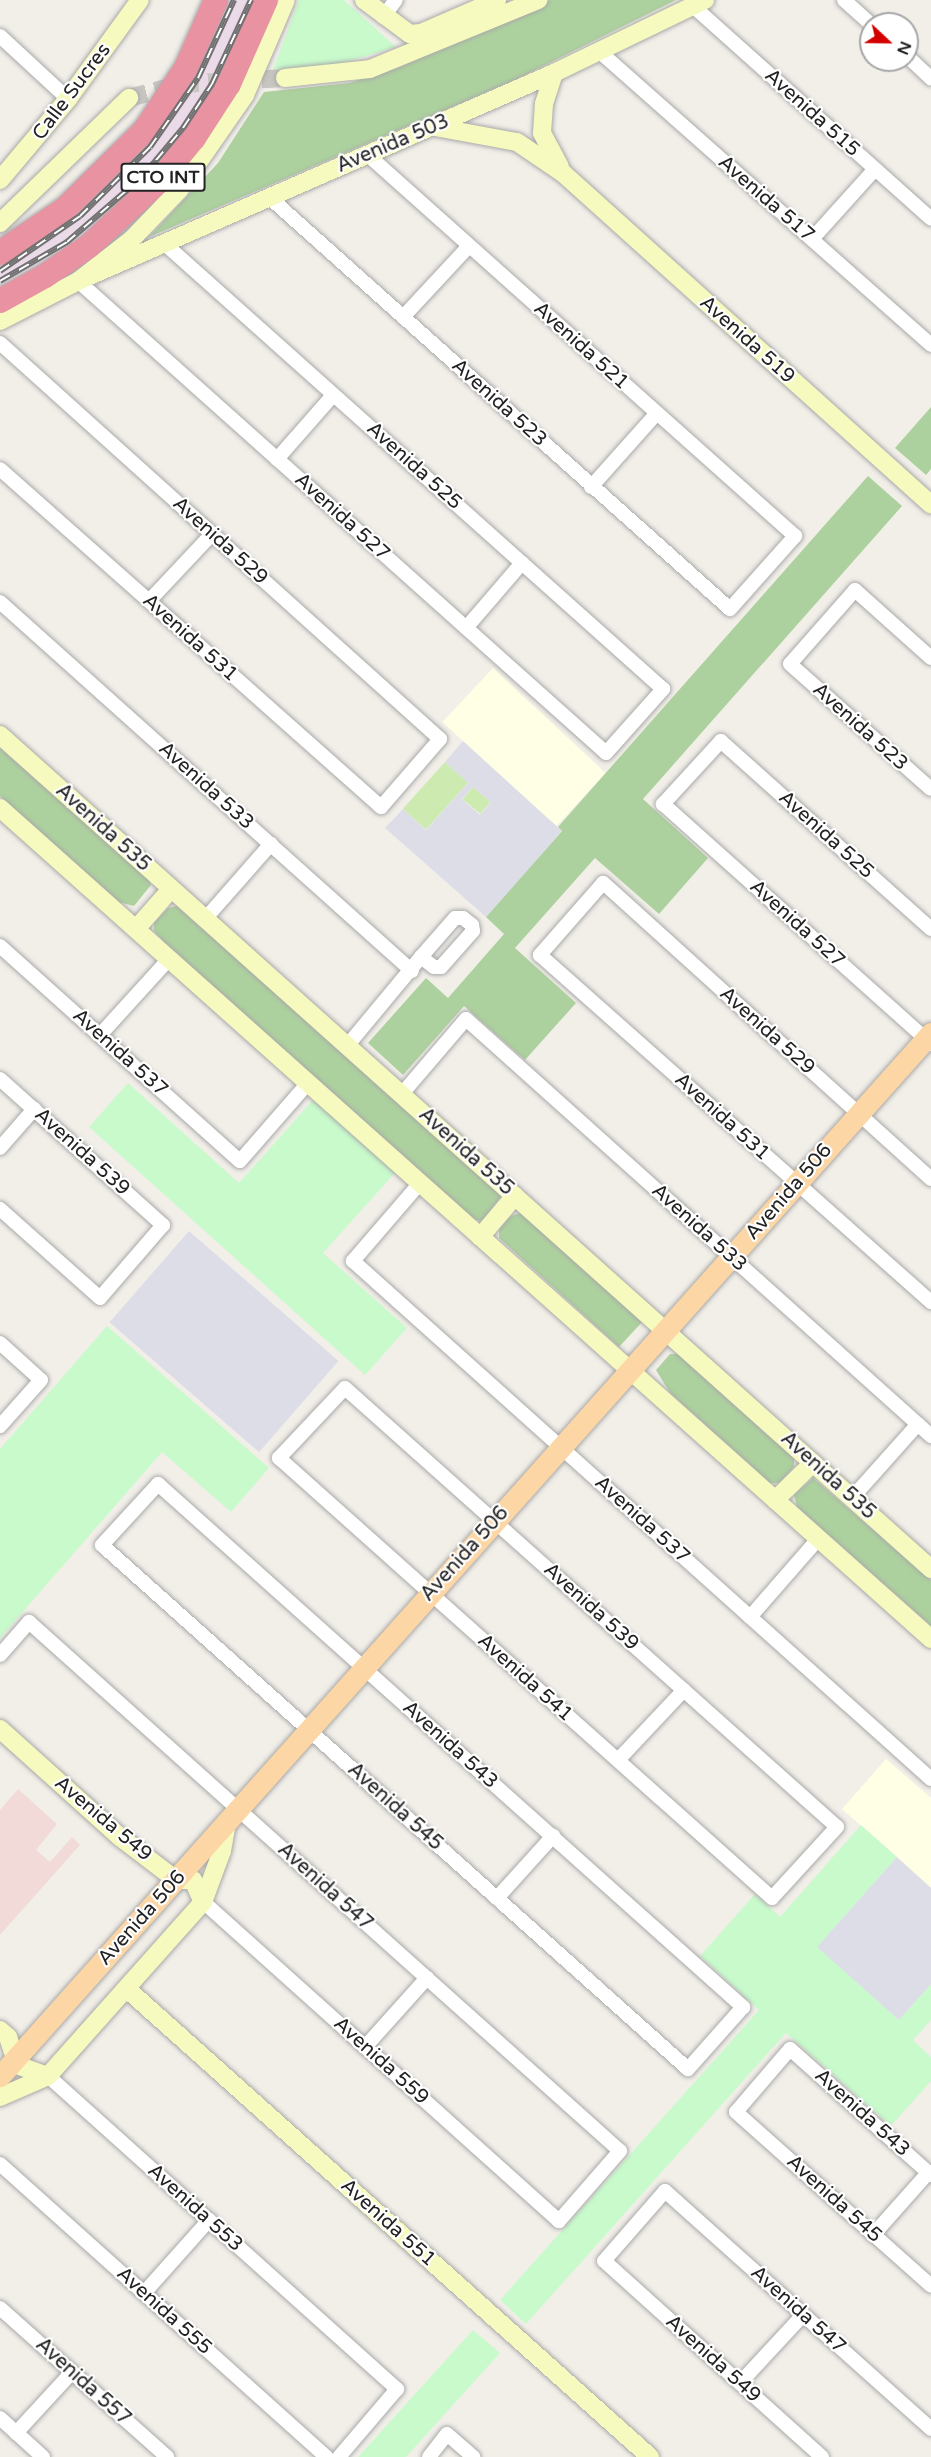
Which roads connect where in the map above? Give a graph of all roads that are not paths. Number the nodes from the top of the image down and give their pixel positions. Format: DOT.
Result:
graph roads {
  1 [pos="140,0"];
  2 [pos="216,0"];
  3 [pos="266,0"];
  4 [pos="286,0"];
  5 [pos="364,0"];
  6 [pos="396,0"];
  7 [pos="497,0"];
  8 [pos="538,0"];
  9 [pos="844,0"];
  10 [pos="699,3"];
  11 [pos="859,13"];
  12 [pos="383,17"];
  13 [pos="0,36"];
  14 [pos="600,52"];
  15 [pos="919,67"];
  16 [pos="554,73"];
  17 [pos="285,78"];
  18 [pos="931,78"];
  19 [pos="129,98"];
  20 [pos="68,99"];
  21 [pos="434,126"];
  22 [pos="368,155"];
  23 [pos="875,169"];
  24 [pos="564,174"];
  25 [pos="0,180"];
  26 [pos="269,197"];
  27 [pos="931,219"];
  28 [pos="0,223"];
  29 [pos="812,239"];
  30 [pos="165,244"];
  31 [pos="469,246"];
  32 [pos="0,253"];
  33 [pos="78,281"];
  34 [pos="0,301"];
  35 [pos="403,317"];
  36 [pos="0,321"];
  37 [pos="0,343"];
  38 [pos="931,345"];
  39 [pos="333,395"];
  40 [pos="657,413"];
  41 [pos="278,459"];
  42 [pos="0,469"];
  43 [pos="591,487"];
  44 [pos="931,504"];
  45 [pos="212,534"];
  46 [pos="522,563"];
  47 [pos="149,601"];
  48 [pos="1,605"];
  49 [pos="730,609"];
  50 [pos="466,628"];
  51 [pos="931,658"];
  52 [pos="0,735"];
  53 [pos="606,753"];
  54 [pos="931,789"];
  55 [pos="663,804"];
  56 [pos="381,807"];
  57 [pos="0,808"];
  58 [pos="271,844"];
  59 [pos="171,889"];
  60 [pos="205,919"];
  61 [pos="136,929"];
  62 [pos="931,929"];
  63 [pos="0,946"];
  64 [pos="540,955"];
  65 [pos="421,957"];
  66 [pos="169,959"];
  67 [pos="412,970"];
  68 [pos="100,1035"];
  69 [pos="929,1039"];
  70 [pos="347,1046"];
  71 [pos="0,1079"];
  72 [pos="308,1083"];
  73 [pos="401,1095"];
  74 [pos="34,1109"];
  75 [pos="859,1113"];
  76 [pos="0,1148"];
  77 [pos="931,1179"];
  78 [pos="796,1183"];
  79 [pos="420,1184"];
  80 [pos="515,1196"];
  81 [pos="0,1209"];
  82 [pos="480,1237"];
  83 [pos="732,1257"];
  84 [pos="931,1302"];
  85 [pos="666,1332"];
  86 [pos="0,1343"];
  87 [pos="630,1371"];
  88 [pos="918,1424"];
  89 [pos="0,1426"];
  90 [pos="931,1436"];
  91 [pos="561,1448"];
  92 [pos="279,1458"];
  93 [pos="813,1463"];
  94 [pos="852,1498"];
  95 [pos="775,1500"];
  96 [pos="495,1522"];
  97 [pos="818,1539"];
  98 [pos="102,1545"];
  99 [pos="931,1569"];
  100 [pos="430,1593"];
  101 [pos="750,1617"];
  102 [pos="931,1639"];
  103 [pos="0,1654"];
  104 [pos="364,1668"];
  105 [pos="684,1690"];
  106 [pos="0,1729"];
  107 [pos="309,1730"];
  108 [pos="618,1760"];
  109 [pos="931,1779"];
  110 [pos="232,1816"];
  111 [pos="553,1836"];
  112 [pos="177,1880"];
  113 [pos="497,1898"];
  114 [pos="772,1898"];
  115 [pos="203,1902"];
  116 [pos="427,1978"];
  117 [pos="127,1989"];
  118 [pos="0,2030"];
  119 [pos="365,2047"];
  120 [pos="793,2051"];
  121 [pos="15,2061"];
  122 [pos="688,2069"];
  123 [pos="0,2076"];
  124 [pos="48,2076"];
  125 [pos="0,2097"];
  126 [pos="0,2164"];
  127 [pos="930,2173"];
  128 [pos="208,2220"];
  129 [pos="559,2221"];
  130 [pos="873,2235"];
  131 [pos="604,2261"];
  132 [pos="931,2286"];
  133 [pos="144,2293"];
  134 [pos="0,2308"];
  135 [pos="803,2315"];
  136 [pos="72,2372"];
  137 [pos="740,2383"];
  138 [pos="0,2418"];
  139 [pos="931,2429"];
  140 [pos="16,2433"];
  141 [pos="43,2457"];
  142 [pos="167,2457"];
  143 [pos="327,2457"];
  144 [pos="339,2457"];
  145 [pos="429,2457"];
  146 [pos="472,2457"];
  147 [pos="650,2457"];
  148 [pos="822,2457"];
  1 -- 20 [label="street, Calle Sucres"];
  2 -- 32 [label="highway, CTO INT"];
  3 -- 34 [label="highway, CTO INT"];
  4 -- 33 [label="street, CTO INT"];
  5 -- 12 [label="street"];
  6 -- 12 [label="street"];
  7 -- 12 [label="street"];
  8 -- 17 [label="street"];
  9 -- 11 [label="street"];
  10 -- 14 [label="street, Avenida 503"];
  10 -- 23 [label="street, Avenida 515"];
  13 -- 20 [label="street"];
  14 -- 16 [label="street, Avenida 503"];
  14 -- 29 [label="street, Avenida 517"];
  15 -- 18 [label="street"];
  16 -- 21 [label="street, Avenida 503"];
  16 -- 24 [label="street, Avenida 519"];
  19 -- 28 [label="street"];
  20 -- 25 [label="street, Calle Sucres"];
  21 -- 22 [label="street, Avenida 503"];
  21 -- 24 [label="street, Avenida 519"];
  22 -- 26 [label="street, Avenida 503"];
  22 -- 31 [label="street, Avenida 521"];
  23 -- 27 [label="street, Avenida 515"];
  23 -- 29 [label="street"];
  24 -- 44 [label="street, Avenida 519"];
  26 -- 30 [label="street, Avenida 503"];
  26 -- 35 [label="street, Avenida 523"];
  29 -- 38 [label="street, Avenida 517"];
  30 -- 33 [label="street, Avenida 503"];
  30 -- 39 [label="street, Avenida 525"];
  31 -- 35 [label="street"];
  31 -- 40 [label="street, Avenida 521"];
  33 -- 36 [label="street, CTO INT"];
  33 -- 41 [label="street, Avenida 527"];
  35 -- 43 [label="street, Avenida 523"];
  37 -- 45 [label="street, Avenida 529"];
  39 -- 41 [label="street"];
  39 -- 46 [label="street, Avenida 525"];
  40 -- 43 [label="street"];
  40 -- 49 [label="street, Avenida 521"];
  41 -- 50 [label="street, Avenida 527"];
  42 -- 47 [label="street, Avenida 531"];
  43 -- 49 [label="street, Avenida 523"];
  45 -- 47 [label="street"];
  45 -- 56 [label="street, Avenida 529"];
  46 -- 50 [label="street"];
  46 -- 53 [label="street, Avenida 525"];
  47 -- 56 [label="street, Avenida 531"];
  48 -- 58 [label="street, Avenida 533"];
  50 -- 53 [label="street, Avenida 527"];
  51 -- 54 [label="street, Avenida 523"];
  52 -- 59 [label="street, Avenida 535"];
  55 -- 62 [label="street, Avenida 525"];
  55 -- 69 [label="street, Avenida 527"];
  57 -- 61 [label="street"];
  58 -- 60 [label="street"];
  58 -- 67 [label="street, Avenida 533"];
  59 -- 60 [label="street, Avenida 535"];
  59 -- 61 [label="street"];
  60 -- 70 [label="street, Avenida 535"];
  61 -- 66 [label="street"];
  63 -- 68 [label="street, Avenida 537"];
  64 -- 75 [label="street, Avenida 529"];
  64 -- 78 [label="street, Avenida 531"];
  65 -- 67 [label="street"];
  66 -- 68 [label="street"];
  66 -- 72 [label="street"];
  67 -- 70 [label="street"];
  68 -- 72 [label="street, Avenida 537"];
  69 -- 75 [label="main road, Avenida 506"];
  70 -- 73 [label="street, Avenida 535"];
  71 -- 74 [label="street, Avenida 539"];
  72 -- 79 [label="street"];
  73 -- 80 [label="street, Avenida 535"];
  73 -- 83 [label="street, Avenida 533"];
  74 -- 76 [label="street"];
  74 -- 81 [label="street, Avenida 539"];
  75 -- 77 [label="street, Avenida 529"];
  75 -- 78 [label="main road, Avenida 506"];
  78 -- 83 [label="main road, Avenida 506"];
  78 -- 84 [label="street, Avenida 531"];
  79 -- 82 [label="street"];
  79 -- 91 [label="street, Avenida 537"];
  80 -- 82 [label="street"];
  80 -- 85 [label="street, Avenida 535"];
  82 -- 87 [label="street"];
  83 -- 85 [label="main road, Avenida 506"];
  83 -- 88 [label="street, Avenida 533"];
  85 -- 87 [label="main road, Avenida 506"];
  85 -- 93 [label="street, Avenida 535"];
  86 -- 89 [label="street"];
  87 -- 91 [label="main road, Avenida 506"];
  87 -- 95 [label="street"];
  88 -- 90 [label="street, Avenida 533"];
  88 -- 94 [label="street"];
  91 -- 96 [label="main road, Avenida 506"];
  91 -- 101 [label="street, Avenida 537"];
  92 -- 96 [label="street, Avenida 539"];
  92 -- 100 [label="street, Avenida 541"];
  93 -- 94 [label="street, Avenida 535"];
  93 -- 95 [label="street"];
  94 -- 99 [label="street, Avenida 535"];
  95 -- 97 [label="street"];
  96 -- 100 [label="main road, Avenida 506"];
  96 -- 105 [label="street, Avenida 539"];
  97 -- 101 [label="street"];
  97 -- 102 [label="street"];
  98 -- 104 [label="street, Avenida 543"];
  98 -- 107 [label="street, Avenida 545"];
  100 -- 104 [label="main road, Avenida 506"];
  100 -- 108 [label="street, Avenida 541"];
  101 -- 109 [label="street, Avenida 537"];
  103 -- 110 [label="street, Avenida 547"];
  104 -- 107 [label="main road, Avenida 506"];
  104 -- 111 [label="street, Avenida 543"];
  105 -- 108 [label="street"];
  105 -- 114 [label="street, Avenida 539"];
  106 -- 112 [label="street, Avenida 549"];
  107 -- 110 [label="main road, Avenida 506"];
  107 -- 113 [label="street, Avenida 545"];
  108 -- 114 [label="street, Avenida 541"];
  110 -- 112 [label="main road, Avenida 506"];
  110 -- 115 [label="street"];
  110 -- 116 [label="street, Avenida 547"];
  111 -- 113 [label="street"];
  111 -- 122 [label="street, Avenida 543"];
  112 -- 115 [label="street, Avenida 549"];
  112 -- 121 [label="main road, Avenida 506"];
  113 -- 122 [label="street, Avenida 545"];
  115 -- 117 [label="street"];
  115 -- 119 [label="street, Avenida 559"];
  116 -- 119 [label="street"];
  116 -- 129 [label="street, Avenida 547"];
  117 -- 124 [label="street"];
  117 -- 147 [label="street, Avenida 551"];
  118 -- 121 [label="street"];
  119 -- 129 [label="street, Avenida 559"];
  120 -- 127 [label="street, Avenida 543"];
  120 -- 130 [label="street, Avenida 545"];
  121 -- 123 [label="main road, Avenida 506"];
  121 -- 124 [label="street, Avenida 553"];
  124 -- 125 [label="street"];
  124 -- 128 [label="street, Avenida 553"];
  126 -- 133 [label="street, Avenida 555"];
  127 -- 130 [label="street"];
  128 -- 133 [label="street"];
  128 -- 144 [label="street, Avenida 553"];
  130 -- 132 [label="street, Avenida 545"];
  131 -- 135 [label="street, Avenida 547"];
  131 -- 137 [label="street, Avenida 549"];
  133 -- 143 [label="street, Avenida 555"];
  134 -- 136 [label="street, Avenida 557"];
  135 -- 137 [label="street"];
  135 -- 139 [label="street, Avenida 547"];
  136 -- 140 [label="street"];
  136 -- 142 [label="street, Avenida 557"];
  137 -- 148 [label="street, Avenida 549"];
  138 -- 140 [label="street"];
  140 -- 141 [label="street"];
  145 -- 146 [label="street"];
}
